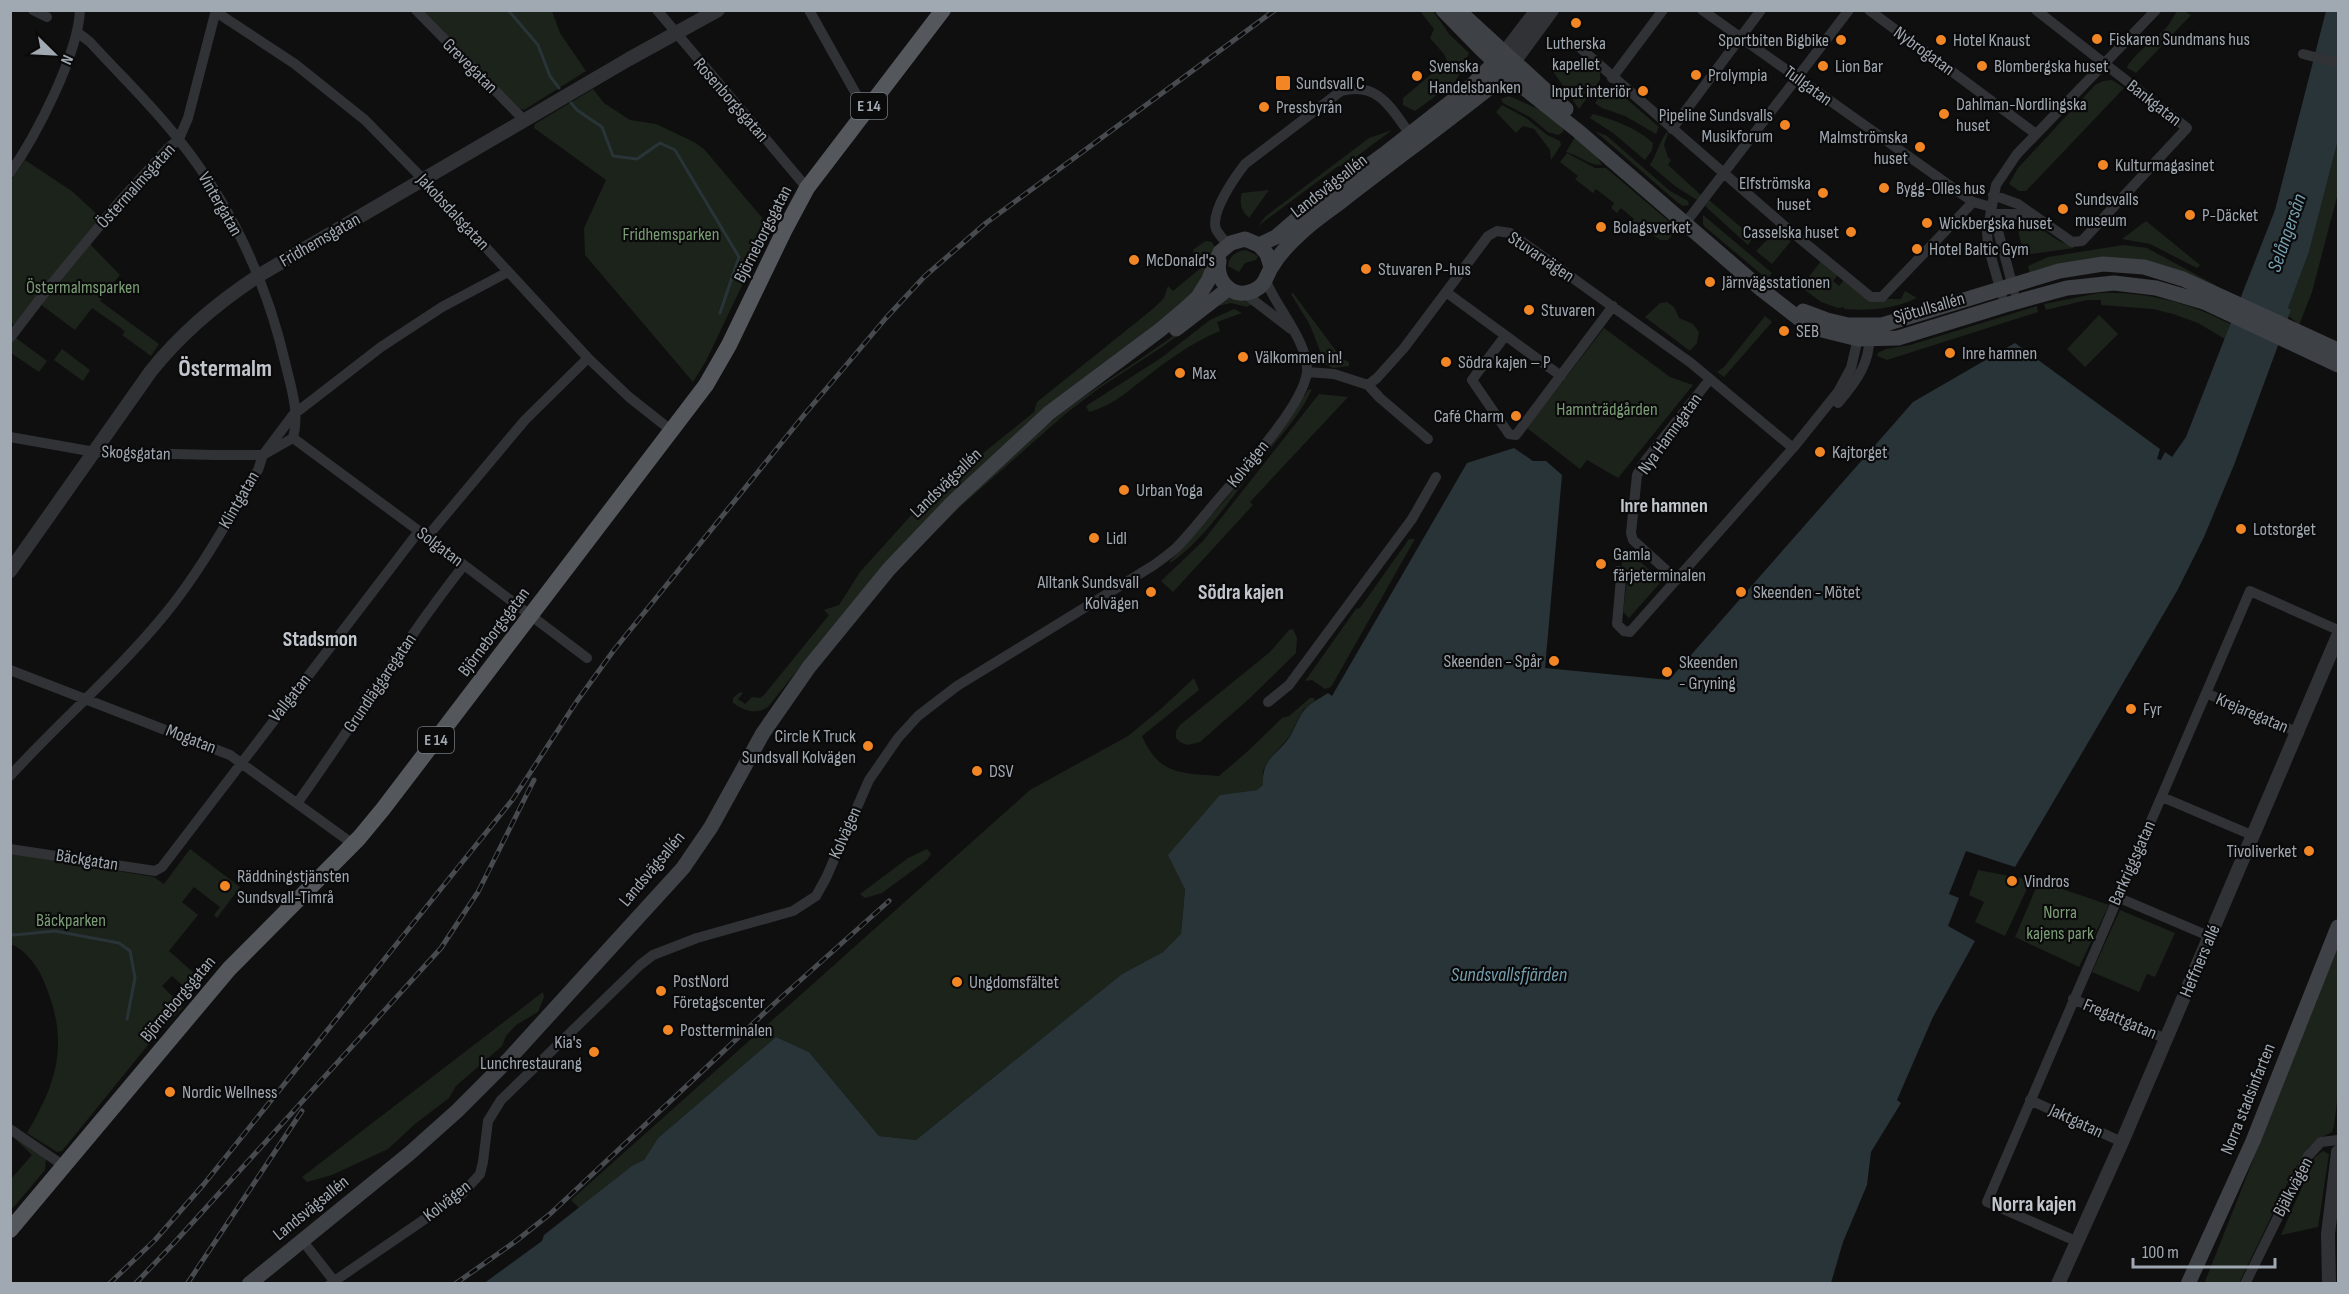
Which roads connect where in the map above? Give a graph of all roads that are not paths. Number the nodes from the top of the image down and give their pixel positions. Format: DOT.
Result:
graph roads {
  1 [pos="33,10"];
  2 [pos="80,10"];
  3 [pos="416,10"];
  4 [pos="657,10"];
  5 [pos="718,10"];
  6 [pos="809,10"];
  7 [pos="943,10"];
  8 [pos="1443,10"];
  9 [pos="1458,10"];
  10 [pos="1537,10"];
  11 [pos="1552,10"];
  12 [pos="1663,10"];
  13 [pos="1702,10"];
  14 [pos="1761,10"];
  15 [pos="1850,10"];
  16 [pos="1869,10"];
  17 [pos="2036,10"];
  18 [pos="2156,10"];
  19 [pos="216,11"];
  20 [pos="47,17"];
  21 [pos="77,32"];
  22 [pos="675,33"];
  23 [pos="1740,38"];
  24 [pos="1578,46"];
  25 [pos="2308,55"];
  26 [pos="1505,62"];
  27 [pos="2338,63"];
  28 [pos="2105,64"];
  29 [pos="1612,78"];
  30 [pos="1797,78"];
  31 [pos="867,108"];
  32 [pos="525,121"];
  33 [pos="1672,129"];
  34 [pos="2036,134"];
  35 [pos="1414,138"];
  36 [pos="179,139"];
  37 [pos="10,173"];
  38 [pos="1724,174"];
  39 [pos="423,179"];
  40 [pos="807,188"];
  41 [pos="1973,202"];
  42 [pos="1991,206"];
  43 [pos="1690,217"];
  44 [pos="2037,218"];
  45 [pos="1259,245"];
  46 [pos="1224,248"];
  47 [pos="508,272"];
  48 [pos="1268,274"];
  49 [pos="258,276"];
  50 [pos="2007,288"];
  51 [pos="1228,289"];
  52 [pos="1446,292"];
  53 [pos="1244,293"];
  54 [pos="2011,303"];
  55 [pos="1613,306"];
  56 [pos="2235,309"];
  57 [pos="1291,328"];
  58 [pos="2283,332"];
  59 [pos="1864,333"];
  60 [pos="1505,336"];
  61 [pos="10,338"];
  62 [pos="2338,350"];
  63 [pos="588,358"];
  64 [pos="2338,364"];
  65 [pos="1307,372"];
  66 [pos="1561,376"];
  67 [pos="1710,379"];
  68 [pos="1368,385"];
  69 [pos="297,413"];
  70 [pos="672,431"];
  71 [pos="1029,432"];
  72 [pos="10,437"];
  73 [pos="292,438"];
  74 [pos="1428,439"];
  75 [pos="1793,448"];
  76 [pos="95,452"];
  77 [pos="263,455"];
  78 [pos="1436,477"];
  79 [pos="423,534"];
  80 [pos="464,565"];
  81 [pos="10,571"];
  82 [pos="1618,571"];
  83 [pos="1677,580"];
  84 [pos="531,616"];
  85 [pos="2338,630"];
  86 [pos="2338,636"];
  87 [pos="587,658"];
  88 [pos="10,670"];
  89 [pos="2205,693"];
  90 [pos="84,700"];
  91 [pos="1268,702"];
  92 [pos="2299,733"];
  93 [pos="242,762"];
  94 [pos="10,776"];
  95 [pos="2162,796"];
  96 [pos="298,802"];
  97 [pos="2254,836"];
  98 [pos="353,844"];
  99 [pos="10,849"];
  100 [pos="162,867"];
  101 [pos="2117,897"];
  102 [pos="2338,927"];
  103 [pos="2211,937"];
  104 [pos="2338,939"];
  105 [pos="2073,999"];
  106 [pos="2166,1039"];
  107 [pos="2030,1100"];
  108 [pos="10,1129"];
  109 [pos="2338,1140"];
  110 [pos="2122,1142"];
  111 [pos="2338,1152"];
  112 [pos="64,1166"];
  113 [pos="10,1230"];
  114 [pos="302,1240"];
  115 [pos="2078,1242"];
  116 [pos="332,1282"];
  117 [pos="249,1284"];
  118 [pos="2058,1284"];
  119 [pos="2188,1284"];
  120 [pos="2198,1284"];
  121 [pos="2246,1284"];
  122 [pos="2330,1284"];
  1 -- 20 [label="street"];
  2 -- 21 [label="street"];
  3 -- 32 [label="street, Grevegatan"];
  4 -- 22 [label="street, Rosenborgsgatan"];
  5 -- 22 [label="street, Fridhemsgatan"];
  6 -- 31 [label="street"];
  7 -- 31 [label="highway, Björneborgsgatan / E 14"];
  8 -- 26 [label="main road"];
  9 -- 26 [label="main road"];
  10 -- 26 [label="street"];
  11 -- 26 [label="street"];
  12 -- 29 [label="street"];
  13 -- 23 [label="street, Tullgatan"];
  14 -- 23 [label="street"];
  15 -- 30 [label="street"];
  16 -- 34 [label="street, Nybrogatan"];
  17 -- 28 [label="street, Bankgatan"];
  18 -- 28 [label="street"];
  19 -- 36 [label="street, Östermalmsgatan"];
  19 -- 39 [label="street, Jakobsdalsgatan"];
  21 -- 36 [label="street, Vintergatan"];
  21 -- 37 [label="street"];
  22 -- 32 [label="street, Fridhemsgatan"];
  22 -- 40 [label="street, Rosenborgsgatan"];
  23 -- 30 [label="street, Tullgatan"];
  23 -- 33 [label="street"];
  24 -- 29 [label="street"];
  25 -- 27 [label="street"];
  26 -- 35 [label="main road, Landsvägsallén"];
  26 -- 43 [label="main road, Sjötullsallén"];
  26 -- 59 [label="main road, Sjötullsallén"];
  28 -- 34 [label="street"];
  28 -- 44 [label="street, Bankgatan"];
  29 -- 33 [label="street"];
  30 -- 38 [label="street"];
  30 -- 41 [label="street, Tullgatan"];
  31 -- 40 [label="highway, Björneborgsgatan / E 14"];
  32 -- 39 [label="street, Fridhemsgatan"];
  33 -- 38 [label="street"];
  34 -- 42 [label="street"];
  35 -- 45 [label="main road, Landsvägsallén"];
  35 -- 46 [label="street"];
  35 -- 48 [label="main road, Landsvägsallén"];
  36 -- 49 [label="street, Vintergatan"];
  36 -- 61 [label="street, Östermalmsgatan"];
  38 -- 41 [label="street"];
  38 -- 43 [label="street"];
  39 -- 47 [label="street, Jakobsdalsgatan"];
  39 -- 49 [label="street, Fridhemsgatan"];
  40 -- 70 [label="highway, Björneborgsgatan / E 14"];
  41 -- 42 [label="street, Tullgatan"];
  42 -- 44 [label="street"];
  42 -- 44 [label="street"];
  42 -- 50 [label="street"];
  43 -- 59 [label="main road, Sjötullsallén"];
  45 -- 46 [label="main road"];
  45 -- 48 [label="main road"];
  46 -- 51 [label="main road"];
  46 -- 71 [label="main road, Landsvägsallén"];
  47 -- 63 [label="street, Jakobsdalsgatan"];
  47 -- 69 [label="street, Klintgatan"];
  48 -- 53 [label="main road, Landsvägsallén"];
  48 -- 57 [label="street"];
  49 -- 69 [label="street, Vintergatan"];
  49 -- 76 [label="street, Fridhemsgatan"];
  50 -- 54 [label="street"];
  50 -- 56 [label="main road, Sjötullsallén"];
  50 -- 59 [label="main road, Sjötullsallén"];
  51 -- 53 [label="main road"];
  51 -- 71 [label="main road, Landsvägsallén"];
  52 -- 55 [label="street, Stuvarvägen"];
  52 -- 60 [label="street"];
  52 -- 68 [label="street, Stuvarvägen"];
  53 -- 57 [label="street"];
  54 -- 56 [label="main road, Sjötullsallén"];
  54 -- 59 [label="main road, Sjötullsallén"];
  55 -- 66 [label="street"];
  55 -- 67 [label="street, Stuvarvägen"];
  56 -- 58 [label="main road"];
  57 -- 65 [label="street"];
  58 -- 62 [label="main road"];
  58 -- 64 [label="main road"];
  59 -- 75 [label="street"];
  60 -- 66 [label="street"];
  60 -- 66 [label="street"];
  63 -- 70 [label="street, Jakobsdalsgatan"];
  63 -- 79 [label="street, Vallgatan"];
  65 -- 68 [label="street"];
  65 -- 116 [label="street, Kolvägen"];
  67 -- 75 [label="street, Stuvarvägen"];
  67 -- 83 [label="street, Nya Hamngatan"];
  68 -- 74 [label="street"];
  69 -- 73 [label="street"];
  69 -- 77 [label="street, Klintgatan"];
  70 -- 84 [label="highway, Björneborgsgatan / E 14"];
  71 -- 114 [label="main road, Landsvägsallén"];
  72 -- 76 [label="street, Skogsgatan"];
  73 -- 77 [label="street"];
  73 -- 79 [label="street, Solgatan"];
  75 -- 83 [label="street"];
  76 -- 77 [label="street, Skogsgatan"];
  76 -- 81 [label="street, Fridhemsgatan"];
  77 -- 90 [label="street, Klintgatan"];
  78 -- 91 [label="street"];
  79 -- 80 [label="street, Solgatan"];
  79 -- 93 [label="street, Vallgatan"];
  80 -- 84 [label="street, Solgatan"];
  80 -- 96 [label="street, Grundläggaregatan"];
  82 -- 83 [label="street"];
  84 -- 87 [label="street, Solgatan"];
  84 -- 98 [label="highway, Björneborgsgatan / E 14"];
  85 -- 89 [label="street, Barkriggsgatan"];
  86 -- 92 [label="street, Heffners allé"];
  88 -- 90 [label="street, Mogatan"];
  89 -- 92 [label="street, Krejaregatan"];
  89 -- 95 [label="street, Barkriggsgatan"];
  90 -- 93 [label="street, Mogatan"];
  90 -- 94 [label="street, Klintgatan"];
  92 -- 97 [label="street, Heffners allé"];
  93 -- 96 [label="street, Mogatan"];
  93 -- 100 [label="street, Vallgatan"];
  95 -- 97 [label="street"];
  95 -- 101 [label="street, Barkriggsgatan"];
  96 -- 98 [label="street, Mogatan"];
  97 -- 103 [label="street, Heffners allé"];
  98 -- 112 [label="highway, Björneborgsgatan / E 14"];
  99 -- 100 [label="street, Bäckgatan"];
  101 -- 103 [label="street"];
  101 -- 105 [label="street, Barkriggsgatan"];
  102 -- 119 [label="main road, Norra stadsinfarten"];
  103 -- 106 [label="street, Heffners allé"];
  104 -- 120 [label="main road, Norra stadsinfarten"];
  105 -- 106 [label="street, Fregattgatan"];
  105 -- 107 [label="street, Barkriggsgatan"];
  106 -- 110 [label="street, Heffners allé"];
  107 -- 110 [label="street, Jaktgatan"];
  107 -- 115 [label="street, Barkriggsgatan"];
  108 -- 112 [label="street"];
  109 -- 121 [label="street, Bjälkvägen"];
  110 -- 115 [label="street, Heffners allé"];
  111 -- 122 [label="street"];
  112 -- 113 [label="highway, Björneborgsgatan / E 14"];
  114 -- 116 [label="street, Kolvägen"];
  114 -- 117 [label="main road, Landsvägsallén"];
  115 -- 118 [label="street, Heffners allé"];
}
